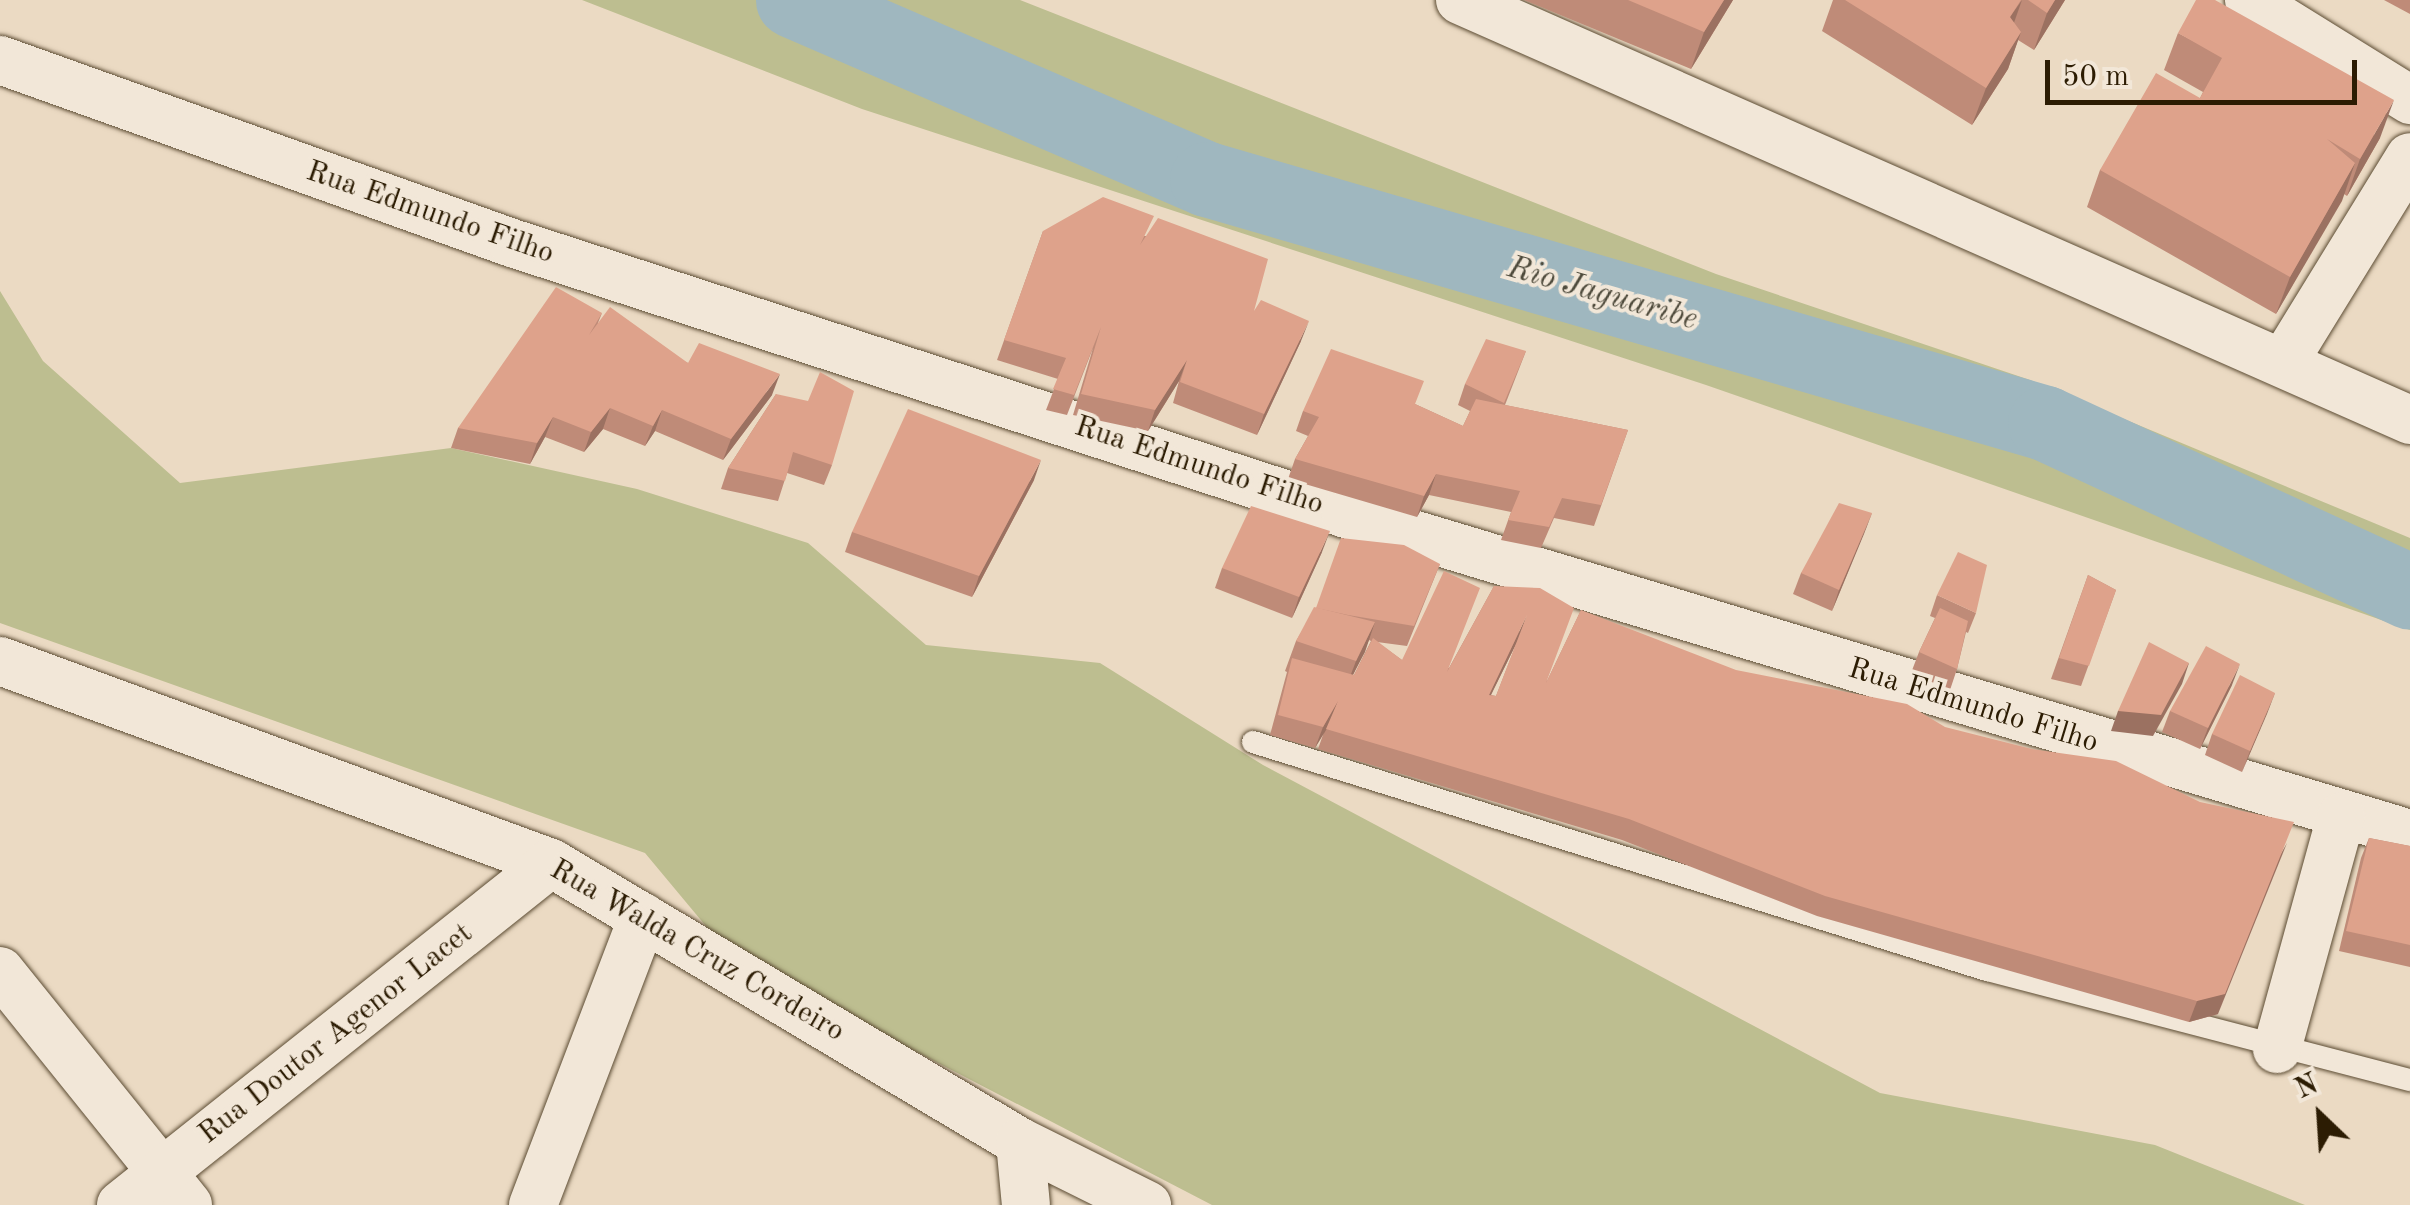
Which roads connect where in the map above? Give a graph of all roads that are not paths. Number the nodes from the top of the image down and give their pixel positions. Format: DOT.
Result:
graph roads {
  1 [pos="1460,0"];
  2 [pos="2248,0"];
  3 [pos="0,60"];
  4 [pos="2410,100"];
  5 [pos="2410,157"];
  6 [pos="2285,360"];
  7 [pos="2410,420"];
  8 [pos="0,661"];
  9 [pos="1253,742"];
  10 [pos="2341,817"];
  11 [pos="2410,834"];
  12 [pos="551,863"];
  13 [pos="643,917"];
  14 [pos="0,970"];
  15 [pos="2277,1048"];
  16 [pos="2410,1080"];
  17 [pos="1020,1142"];
  18 [pos="175,1188"];
  19 [pos="120,1205"];
  20 [pos="533,1205"];
  21 [pos="1026,1205"];
  22 [pos="1148,1205"];
  1 -- 6 [label="street"];
  2 -- 4 [label="street"];
  3 -- 10 [label="street, Rua Edmundo Filho"];
  5 -- 6 [label="street"];
  6 -- 7 [label="street"];
  8 -- 12 [label="street, Rua Walda Cruz Cordeiro"];
  9 -- 15 [label="lane"];
  10 -- 11 [label="street, Rua Edmundo Filho"];
  10 -- 15 [label="street"];
  12 -- 13 [label="street, Rua Walda Cruz Cordeiro"];
  12 -- 18 [label="street, Rua Doutor Agenor Lacet"];
  13 -- 17 [label="street, Rua Walda Cruz Cordeiro"];
  13 -- 20 [label="street"];
  14 -- 18 [label="street"];
  15 -- 16 [label="lane"];
  17 -- 21 [label="street"];
  17 -- 22 [label="street, Rua Walda Cruz Cordeiro"];
  18 -- 19 [label="street, Rua Doutor Agenor Lacet"];
}
